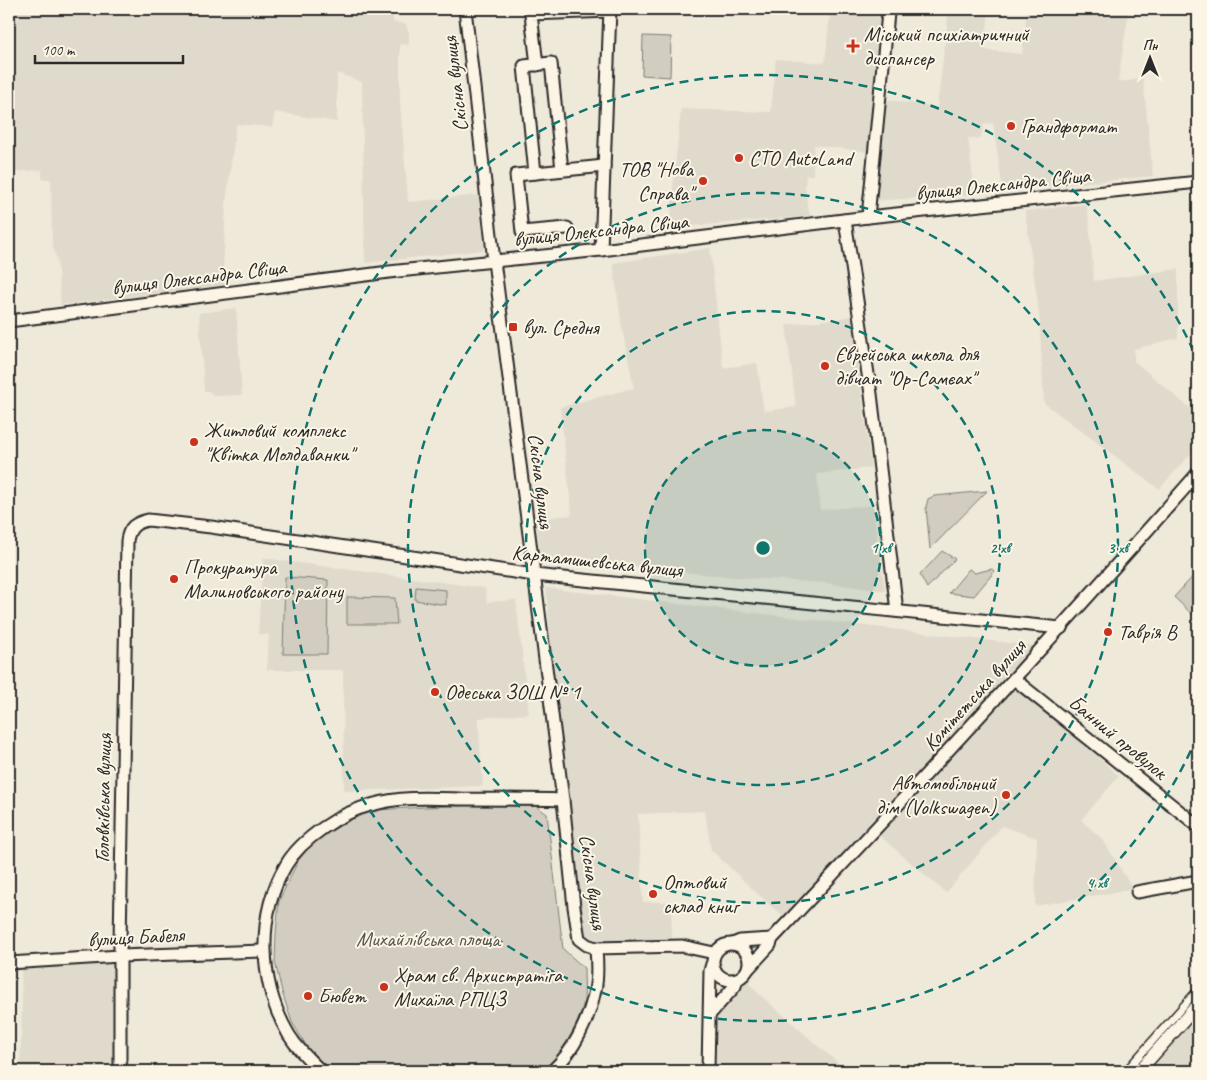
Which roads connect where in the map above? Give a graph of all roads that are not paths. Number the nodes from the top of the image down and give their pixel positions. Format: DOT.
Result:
graph roads {
  1 [pos="465,9"];
  2 [pos="610,10"];
  3 [pos="888,13"];
  4 [pos="536,65"];
  5 [pos="604,166"];
  6 [pos="562,170"];
  7 [pos="535,173"];
  8 [pos="1198,182"];
  9 [pos="868,216"];
  10 [pos="845,220"];
  11 [pos="567,228"];
  12 [pos="601,250"];
  13 [pos="494,261"];
  14 [pos="9,321"];
  15 [pos="1198,473"];
  16 [pos="132,526"];
  17 [pos="534,575"];
  18 [pos="897,611"];
  19 [pos="1061,628"];
  20 [pos="1014,679"];
  21 [pos="563,800"];
  22 [pos="1198,826"];
  23 [pos="1198,881"];
  24 [pos="1136,892"];
  25 [pos="772,939"];
  26 [pos="733,944"];
  27 [pos="596,948"];
  28 [pos="264,951"];
  29 [pos="120,956"];
  30 [pos="713,958"];
  31 [pos="9,963"];
  32 [pos="748,969"];
  33 [pos="737,979"];
  34 [pos="1198,999"];
  35 [pos="710,1014"];
  36 [pos="120,1071"];
  37 [pos="321,1071"];
  38 [pos="552,1071"];
  39 [pos="708,1071"];
  40 [pos="1134,1071"];
  1 -- 13 [label="street, Cкісна вулиця"];
  2 -- 4 [label="street"];
  2 -- 5 [label="street"];
  3 -- 9 [label="street"];
  4 -- 6 [label="street"];
  4 -- 7 [label="street"];
  5 -- 6 [label="street"];
  5 -- 12 [label="street"];
  6 -- 7 [label="street"];
  7 -- 11 [label="street"];
  8 -- 9 [label="street, вулиця Олександра Свіща"];
  9 -- 10 [label="street, вулиця Олександра Свіща"];
  10 -- 12 [label="street, вулиця Олександра Свіща"];
  10 -- 18 [label="street"];
  12 -- 13 [label="street, вулиця Олександра Свіща"];
  13 -- 14 [label="street, вулиця Олександра Свіща"];
  13 -- 17 [label="street, Cкісна вулиця"];
  15 -- 19 [label="street, Комітетська вулиця"];
  16 -- 17 [label="street, Картамишевська вулиця"];
  16 -- 29 [label="street, Головківська вулиця"];
  17 -- 18 [label="street, Картамишевська вулиця"];
  17 -- 21 [label="street, Cкісна вулиця"];
  18 -- 19 [label="street, Картамишевська вулиця"];
  19 -- 20 [label="street, Комітетська вулиця"];
  20 -- 22 [label="street, Банний провулок"];
  20 -- 25 [label="street, Комітетська вулиця"];
  21 -- 27 [label="street, Cкісна вулиця"];
  21 -- 28 [label="street"];
  23 -- 24 [label="street"];
  25 -- 26 [label="street"];
  25 -- 32 [label="street, Комітетська вулиця"];
  26 -- 30 [label="street"];
  26 -- 32 [label="street"];
  27 -- 30 [label="street"];
  27 -- 38 [label="street"];
  28 -- 29 [label="street, вулиця Бабеля"];
  28 -- 37 [label="street"];
  29 -- 31 [label="street, вулиця Бабеля"];
  29 -- 36 [label="street, Головківська вулиця"];
  30 -- 33 [label="street"];
  30 -- 35 [label="street"];
  32 -- 33 [label="street"];
  33 -- 35 [label="street"];
  34 -- 40 [label="main road"];
  35 -- 39 [label="street"];
}
